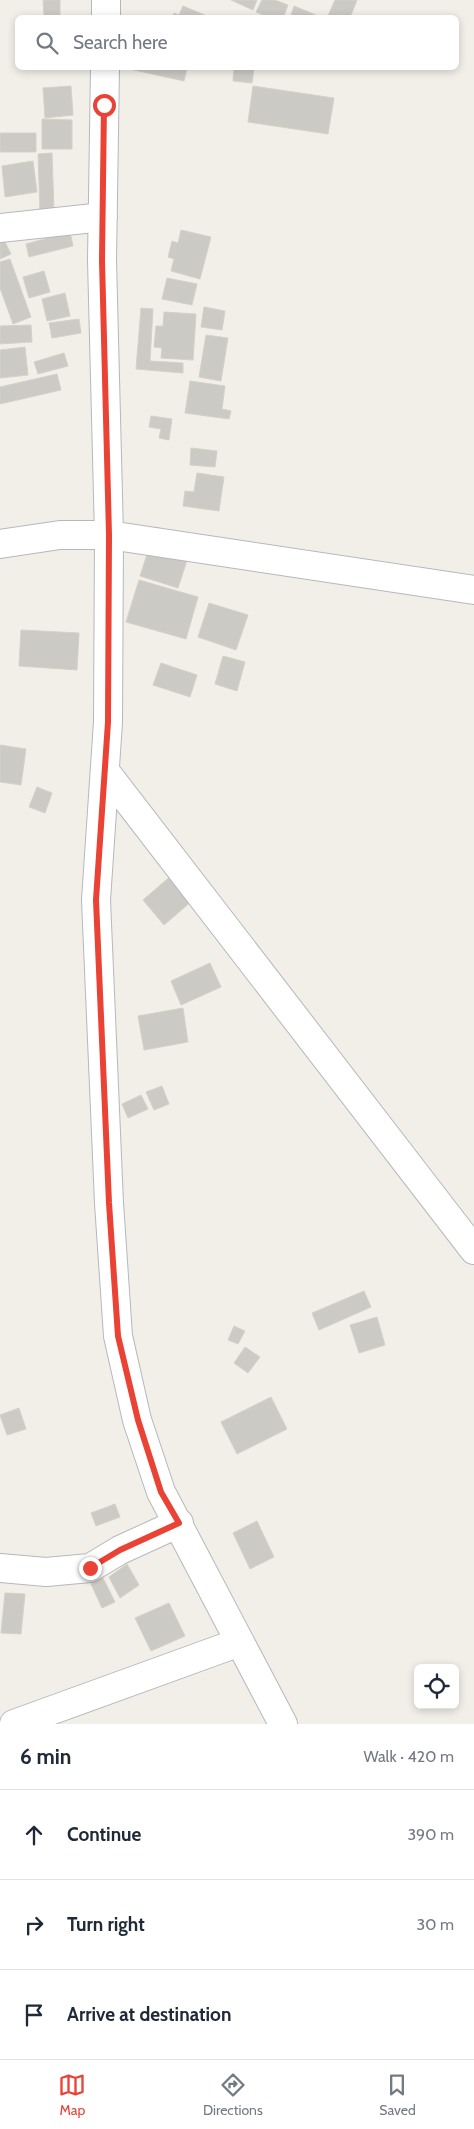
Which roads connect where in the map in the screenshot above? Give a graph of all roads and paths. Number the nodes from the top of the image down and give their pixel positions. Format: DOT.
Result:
graph roads {
  1 [pos="106,0"];
  2 [pos="106,15"];
  3 [pos="105,70"];
  4 [pos="103,217"];
  5 [pos="0,228"];
  6 [pos="109,535"];
  7 [pos="0,544"];
  8 [pos="474,590"];
  9 [pos="105,771"];
  10 [pos="474,1250"];
  11 [pos="179,1523"];
  12 [pos="0,1568"];
  13 [pos="240,1642"];
  14 [pos="14,1724"];
  15 [pos="283,1724"];
  1 -- 2 [label="street"];
  3 -- 4 [label="street"];
  4 -- 5 [label="street"];
  4 -- 6 [label="street"];
  6 -- 7 [label="street"];
  6 -- 8 [label="street"];
  6 -- 9 [label="street"];
  9 -- 10 [label="street"];
  9 -- 11 [label="street"];
  11 -- 12 [label="street"];
  11 -- 13 [label="street"];
  13 -- 14 [label="street"];
  13 -- 15 [label="street"];
}
